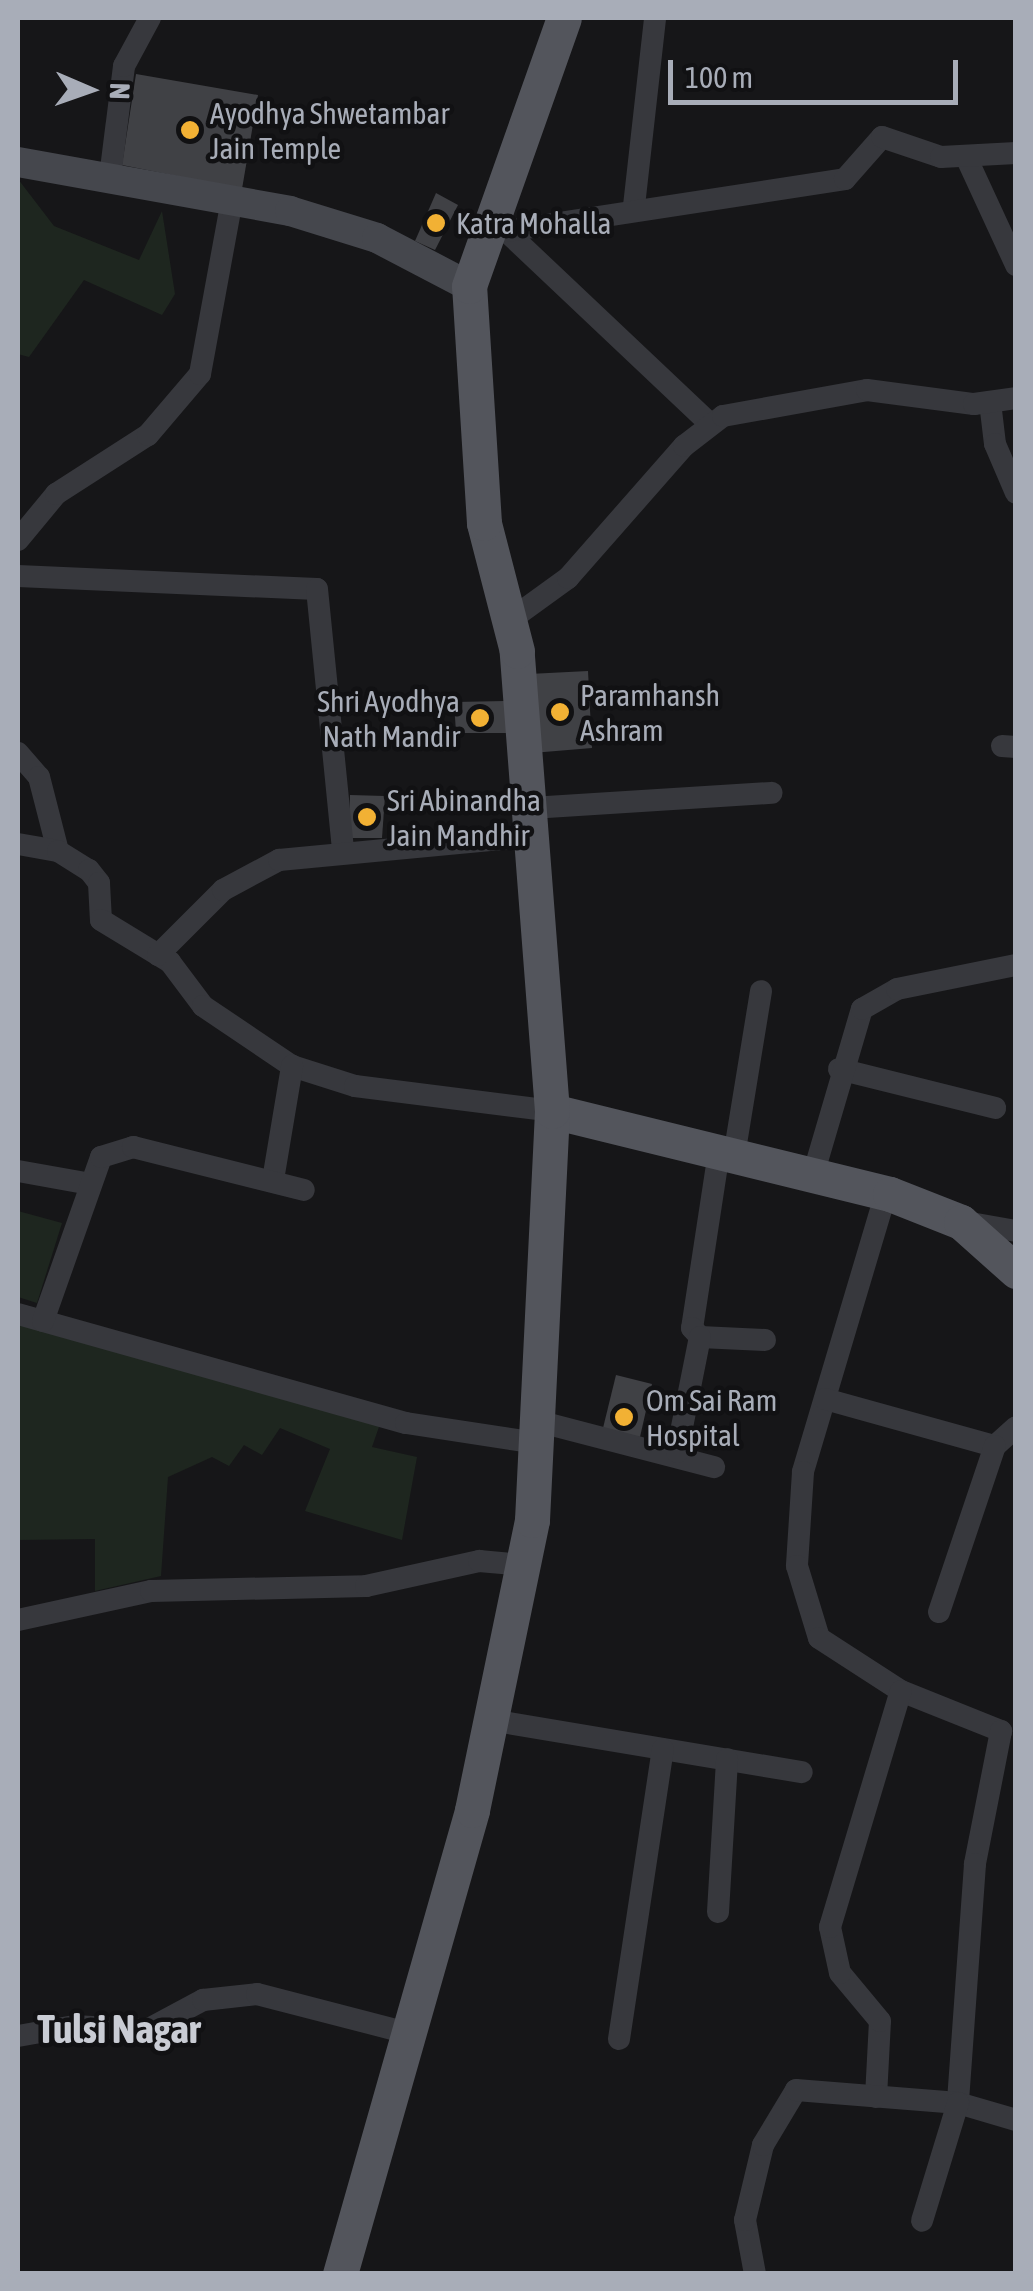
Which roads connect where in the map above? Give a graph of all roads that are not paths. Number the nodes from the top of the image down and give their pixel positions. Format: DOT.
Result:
graph roads {
  1 [pos="150,18"];
  2 [pos="564,18"];
  3 [pos="656,18"];
  4 [pos="1016,153"];
  5 [pos="967,159"];
  6 [pos="18,162"];
  7 [pos="110,177"];
  8 [pos="232,200"];
  9 [pos="634,206"];
  10 [pos="496,232"];
  11 [pos="1016,265"];
  12 [pos="469,286"];
  13 [pos="1016,398"];
  14 [pos="990,402"];
  15 [pos="708,423"];
  16 [pos="1016,493"];
  17 [pos="18,540"];
  18 [pos="18,576"];
  19 [pos="510,620"];
  20 [pos="18,753"];
  21 [pos="772,794"];
  22 [pos="532,822"];
  23 [pos="18,844"];
  24 [pos="58,851"];
  25 [pos="342,852"];
  26 [pos="158,955"];
  27 [pos="1016,965"];
  28 [pos="761,991"];
  29 [pos="292,1066"];
  30 [pos="839,1069"];
  31 [pos="995,1108"];
  32 [pos="552,1112"];
  33 [pos="727,1154"];
  34 [pos="18,1171"];
  35 [pos="813,1175"];
  36 [pos="273,1180"];
  37 [pos="90,1184"];
  38 [pos="304,1190"];
  39 [pos="886,1193"];
  40 [pos="961,1222"];
  41 [pos="1016,1231"];
  42 [pos="1016,1271"];
  43 [pos="18,1314"];
  44 [pos="44,1321"];
  45 [pos="700,1337"];
  46 [pos="764,1340"];
  47 [pos="825,1399"];
  48 [pos="1016,1427"];
  49 [pos="537,1432"];
  50 [pos="995,1446"];
  51 [pos="677,1452"];
  52 [pos="714,1467"];
  53 [pos="523,1565"];
  54 [pos="939,1612"];
  55 [pos="18,1620"];
  56 [pos="900,1691"];
  57 [pos="490,1720"];
  58 [pos="1008,1732"];
  59 [pos="663,1749"];
  60 [pos="727,1760"];
  61 [pos="802,1772"];
  62 [pos="718,1912"];
  63 [pos="408,2033"];
  64 [pos="18,2036"];
  65 [pos="620,2039"];
  66 [pos="876,2097"];
  67 [pos="958,2103"];
  68 [pos="1016,2120"];
  69 [pos="922,2222"];
  70 [pos="340,2274"];
  71 [pos="756,2274"];
  1 -- 7 [label="street"];
  2 -- 10 [label="main road"];
  3 -- 9 [label="street"];
  4 -- 5 [label="street"];
  5 -- 9 [label="street"];
  5 -- 11 [label="street"];
  6 -- 7 [label="street"];
  7 -- 8 [label="street"];
  8 -- 12 [label="street"];
  8 -- 17 [label="street"];
  9 -- 10 [label="street"];
  10 -- 12 [label="main road"];
  10 -- 15 [label="street"];
  12 -- 19 [label="main road"];
  13 -- 14 [label="street"];
  14 -- 15 [label="street"];
  14 -- 16 [label="street"];
  15 -- 19 [label="street"];
  18 -- 25 [label="street"];
  19 -- 22 [label="main road"];
  20 -- 24 [label="street"];
  21 -- 22 [label="street"];
  22 -- 25 [label="street"];
  22 -- 32 [label="main road"];
  23 -- 24 [label="street"];
  24 -- 26 [label="street"];
  25 -- 26 [label="street"];
  26 -- 29 [label="street"];
  27 -- 30 [label="street"];
  28 -- 33 [label="street"];
  29 -- 32 [label="street"];
  29 -- 36 [label="street"];
  30 -- 31 [label="street"];
  30 -- 35 [label="street"];
  32 -- 33 [label="main road"];
  32 -- 49 [label="main road"];
  33 -- 35 [label="main road"];
  33 -- 45 [label="street"];
  34 -- 37 [label="street"];
  35 -- 39 [label="main road"];
  36 -- 37 [label="street"];
  36 -- 38 [label="street"];
  37 -- 44 [label="street"];
  39 -- 40 [label="main road"];
  39 -- 47 [label="street"];
  40 -- 41 [label="street"];
  40 -- 42 [label="main road"];
  43 -- 44 [label="street"];
  44 -- 49 [label="street"];
  45 -- 46 [label="street"];
  45 -- 51 [label="street"];
  47 -- 50 [label="street"];
  47 -- 56 [label="street"];
  48 -- 50 [label="street"];
  49 -- 51 [label="street"];
  49 -- 53 [label="main road"];
  50 -- 54 [label="street"];
  51 -- 52 [label="street"];
  53 -- 55 [label="street"];
  53 -- 57 [label="main road"];
  56 -- 58 [label="street"];
  56 -- 66 [label="street"];
  57 -- 59 [label="street"];
  57 -- 63 [label="main road"];
  58 -- 67 [label="street"];
  59 -- 60 [label="street"];
  59 -- 65 [label="street"];
  60 -- 61 [label="street"];
  60 -- 62 [label="street"];
  63 -- 64 [label="street"];
  63 -- 70 [label="main road"];
  66 -- 67 [label="street"];
  66 -- 71 [label="street"];
  67 -- 68 [label="street"];
  67 -- 69 [label="street"];
}
